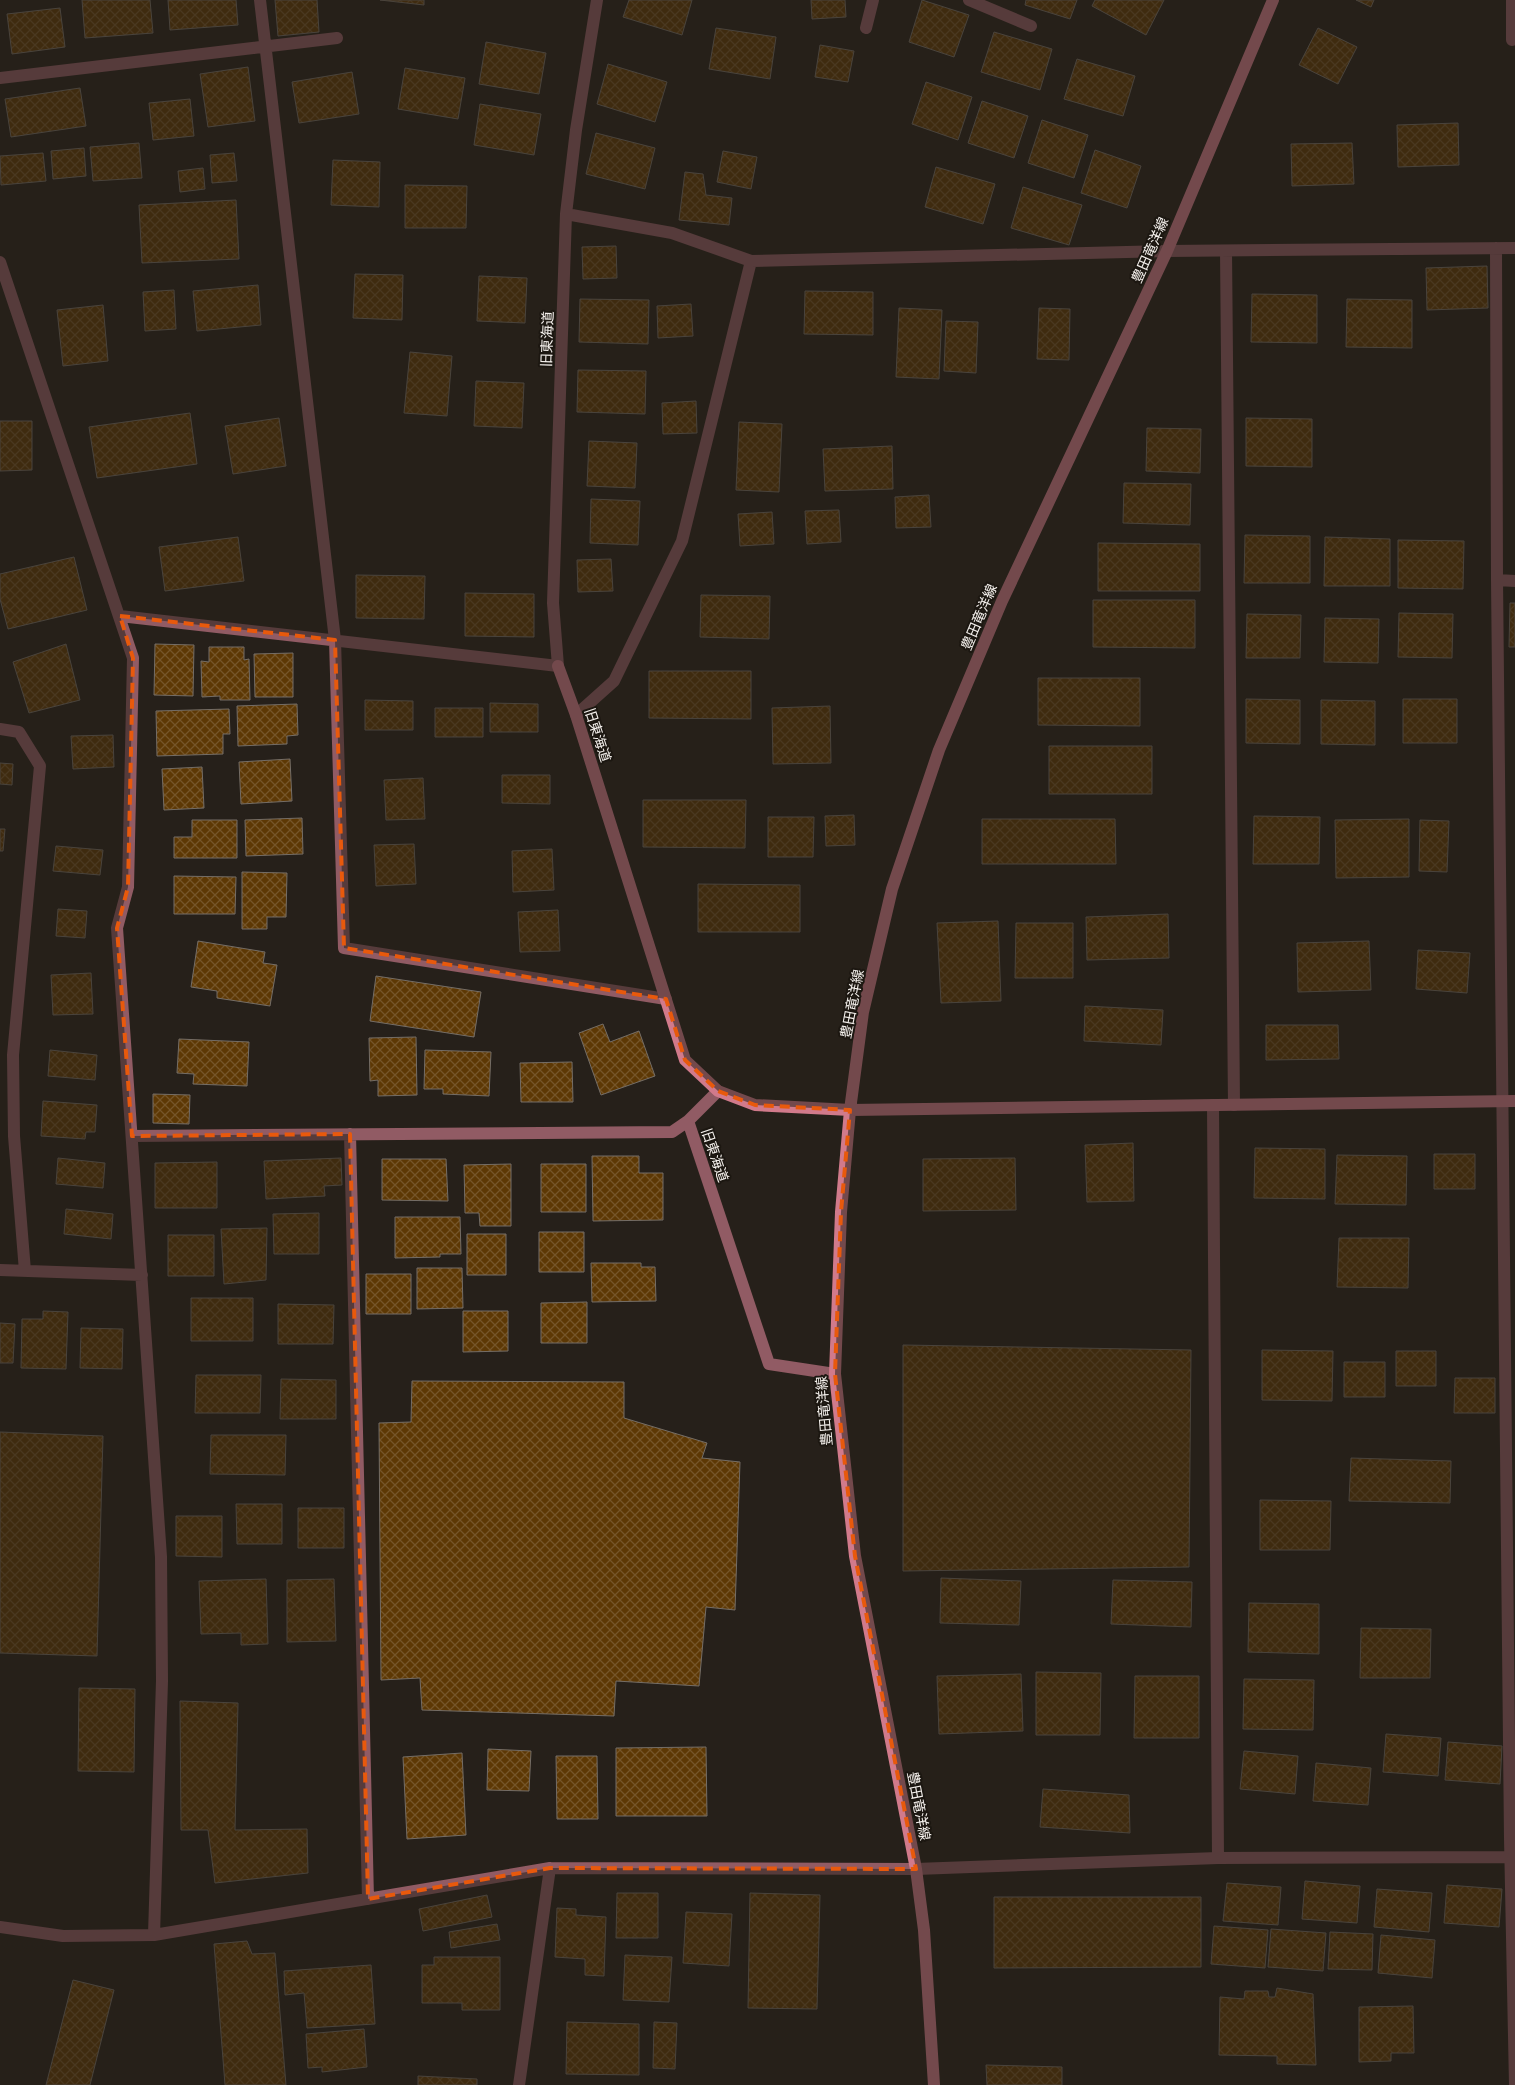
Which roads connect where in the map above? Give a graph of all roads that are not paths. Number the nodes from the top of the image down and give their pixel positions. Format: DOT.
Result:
graph roads {
  1 [pos="260,0"];
  2 [pos="597,0"];
  3 [pos="873,0"];
  4 [pos="969,0"];
  5 [pos="1273,0"];
  6 [pos="1512,0"];
  7 [pos="1031,26"];
  8 [pos="866,28"];
  9 [pos="337,38"];
  10 [pos="1512,40"];
  11 [pos="265,48"];
  12 [pos="0,78"];
  13 [pos="566,214"];
  14 [pos="1496,248"];
  15 [pos="1515,248"];
  16 [pos="1167,251"];
  17 [pos="1226,251"];
  18 [pos="751,261"];
  19 [pos="0,262"];
  20 [pos="1497,580"];
  21 [pos="1515,581"];
  22 [pos="120,616"];
  23 [pos="335,640"];
  24 [pos="558,666"];
  25 [pos="576,715"];
  26 [pos="0,729"];
  27 [pos="666,999"];
  28 [pos="718,1090"];
  29 [pos="1509,1101"];
  30 [pos="1213,1105"];
  31 [pos="1234,1105"];
  32 [pos="850,1110"];
  33 [pos="688,1120"];
  34 [pos="350,1134"];
  35 [pos="132,1136"];
  36 [pos="0,1270"];
  37 [pos="25,1271"];
  38 [pos="142,1275"];
  39 [pos="1510,1331"];
  40 [pos="835,1374"];
  41 [pos="1513,1857"];
  42 [pos="1218,1858"];
  43 [pos="550,1868"];
  44 [pos="916,1869"];
  45 [pos="368,1899"];
  46 [pos="0,1927"];
  47 [pos="154,1935"];
  48 [pos="519,2085"];
  49 [pos="934,2085"];
  50 [pos="1515,2085"];
  1 -- 11 [label="street"];
  2 -- 13 [label="street, 旧東海道"];
  3 -- 8 [label="street"];
  4 -- 7 [label="street"];
  5 -- 16 [label="main road, 豊田竜洋線"];
  6 -- 10 [label="street"];
  9 -- 11 [label="street"];
  11 -- 12 [label="street"];
  11 -- 23 [label="street"];
  13 -- 18 [label="street"];
  13 -- 24 [label="street, 旧東海道"];
  14 -- 15 [label="street"];
  14 -- 17 [label="street"];
  14 -- 20 [label="street"];
  16 -- 17 [label="street"];
  16 -- 18 [label="street"];
  16 -- 32 [label="main road, 豊田竜洋線"];
  17 -- 31 [label="street"];
  18 -- 25 [label="street"];
  19 -- 22 [label="street"];
  20 -- 21 [label="street"];
  20 -- 29 [label="street"];
  22 -- 23 [label="street"];
  22 -- 35 [label="street"];
  23 -- 24 [label="street"];
  23 -- 27 [label="street"];
  24 -- 25 [label="main road, 旧東海道"];
  25 -- 27 [label="main road, 旧東海道"];
  26 -- 37 [label="street"];
  27 -- 28 [label="main road, 旧東海道"];
  28 -- 32 [label="main road"];
  28 -- 33 [label="street, 旧東海道"];
  29 -- 31 [label="main road"];
  29 -- 39 [label="street"];
  30 -- 31 [label="main road"];
  30 -- 32 [label="main road"];
  30 -- 42 [label="street"];
  32 -- 40 [label="main road, 豊田竜洋線"];
  33 -- 34 [label="street"];
  33 -- 40 [label="street, 旧東海道"];
  34 -- 35 [label="street"];
  34 -- 45 [label="street"];
  35 -- 38 [label="street"];
  36 -- 37 [label="street"];
  37 -- 38 [label="street"];
  38 -- 47 [label="street"];
  39 -- 41 [label="street"];
  40 -- 44 [label="main road, 豊田竜洋線"];
  41 -- 42 [label="street"];
  41 -- 50 [label="street"];
  42 -- 44 [label="street"];
  43 -- 44 [label="street"];
  43 -- 45 [label="street"];
  43 -- 48 [label="street"];
  44 -- 49 [label="main road, 豊田竜洋線"];
  45 -- 47 [label="street"];
  46 -- 47 [label="street"];
}
